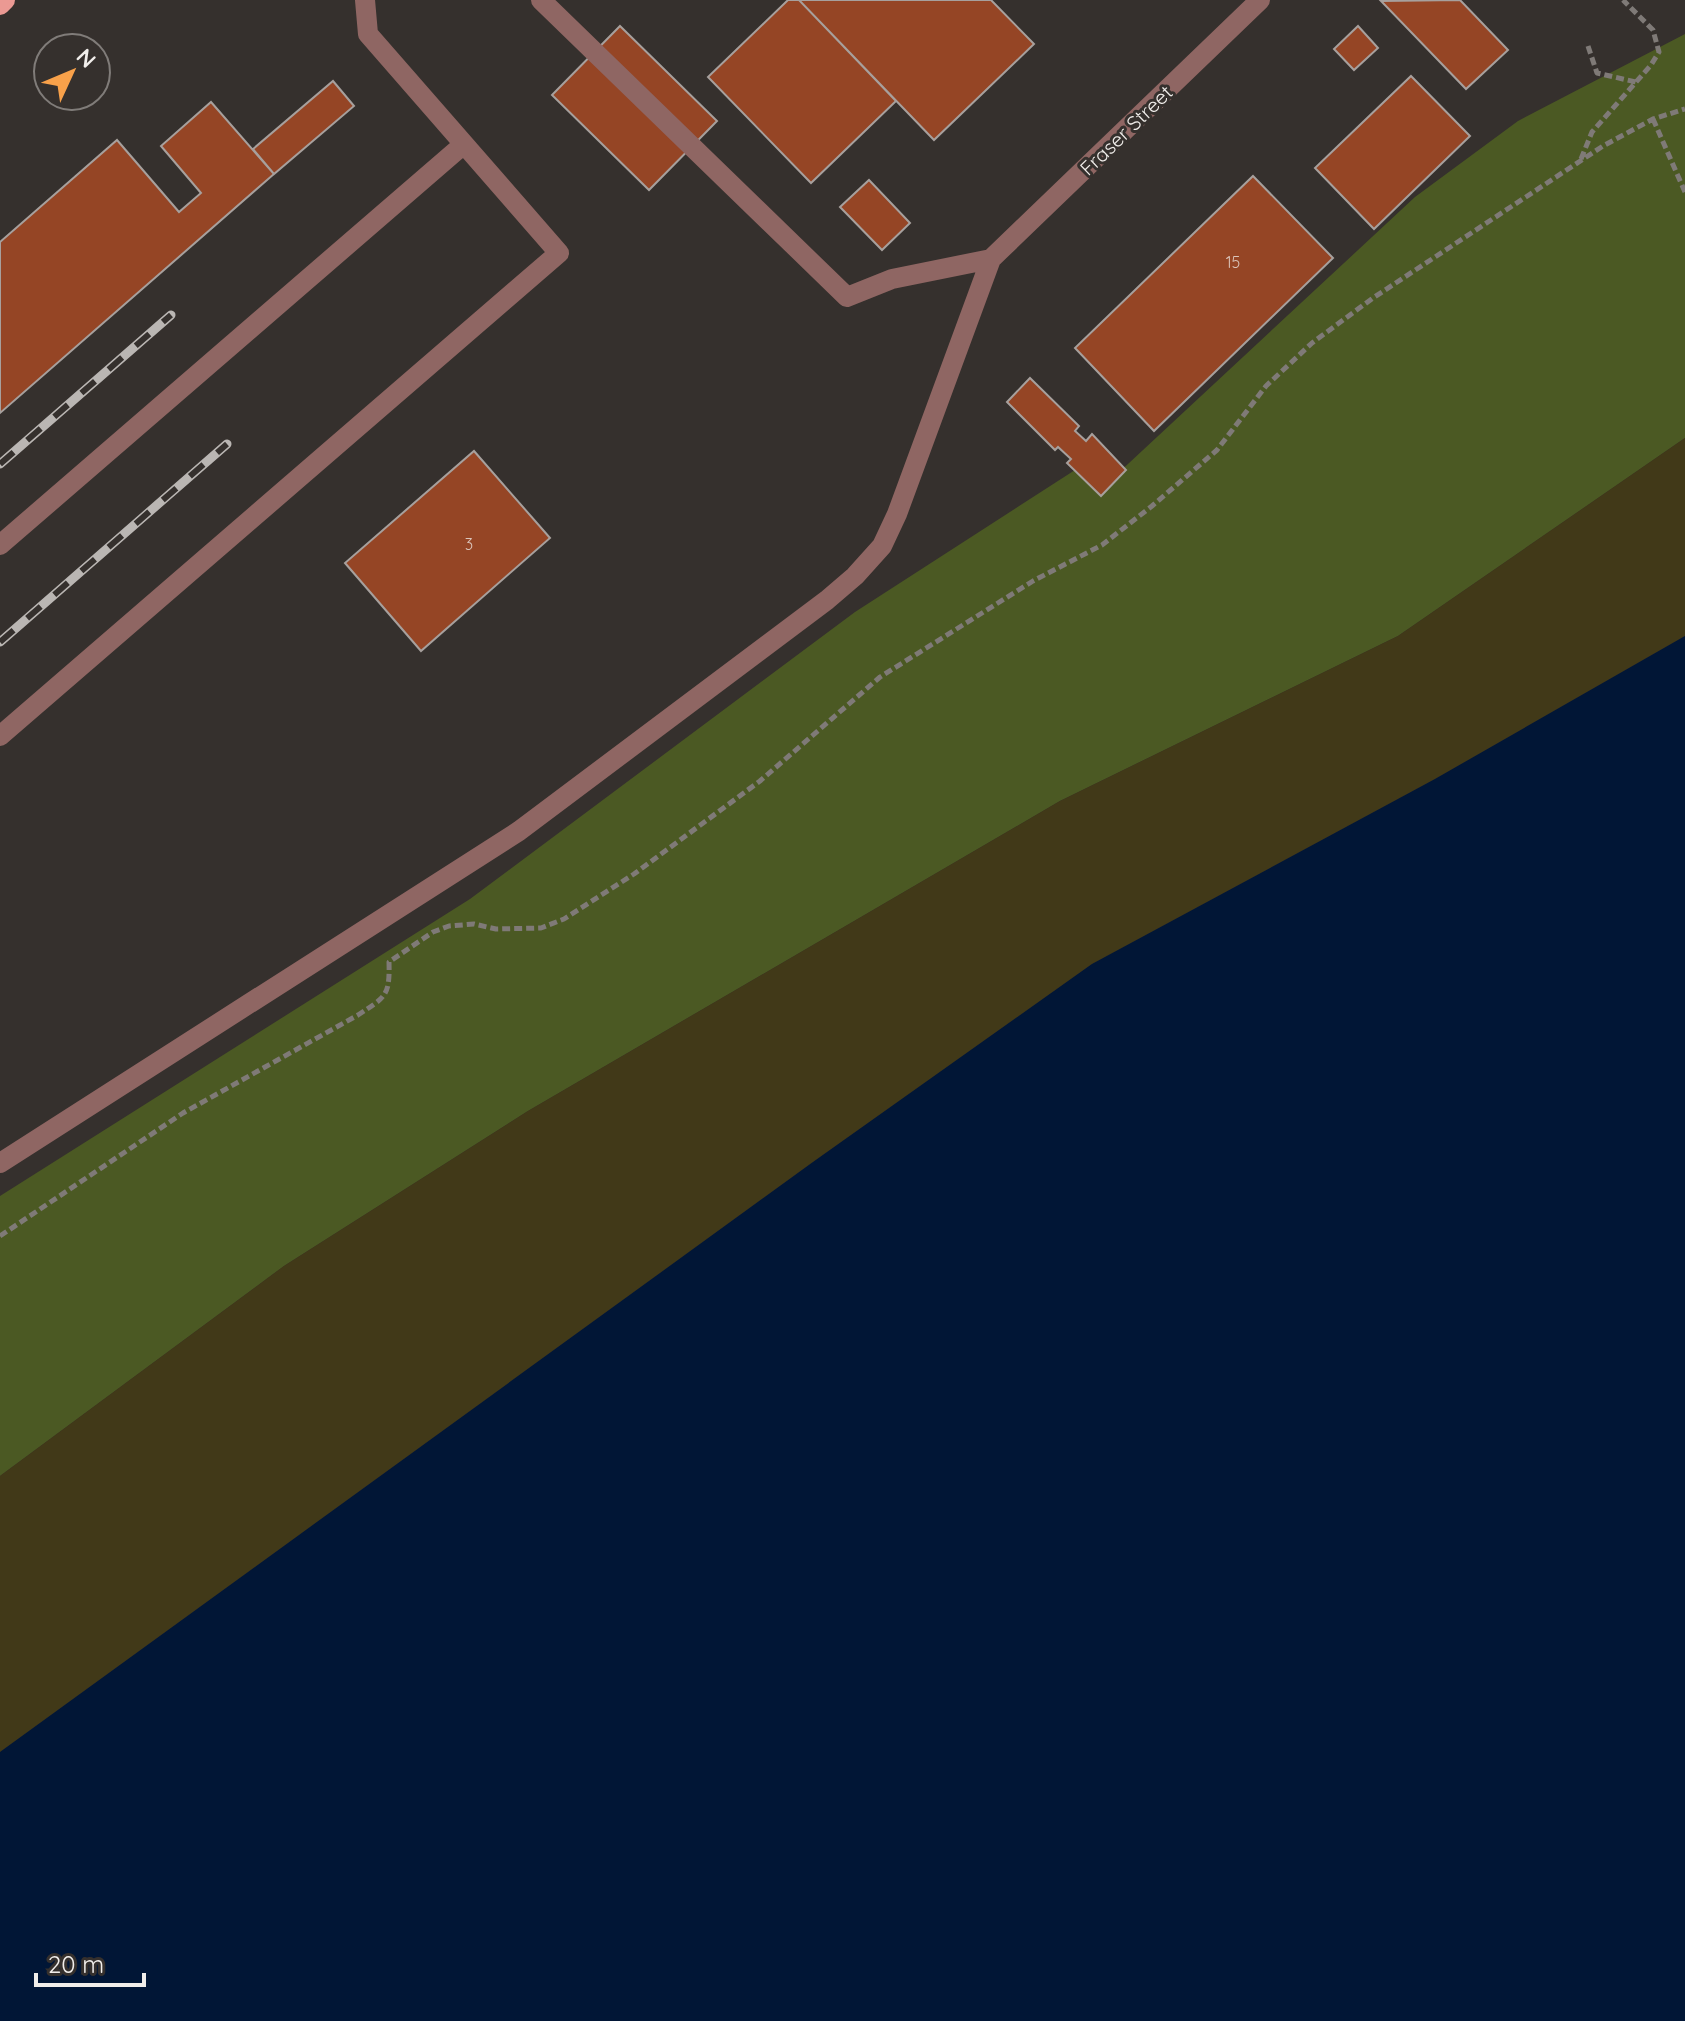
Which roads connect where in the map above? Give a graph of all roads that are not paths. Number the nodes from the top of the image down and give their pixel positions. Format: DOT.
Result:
graph roads {
  1 [pos="5,0"];
  2 [pos="365,0"];
  3 [pos="541,0"];
  4 [pos="1260,0"];
  5 [pos="0,5"];
  6 [pos="464,144"];
  7 [pos="991,259"];
  8 [pos="0,545"];
  9 [pos="0,736"];
  10 [pos="0,1163"];
  1 -- 5 [label="main road"];
  2 -- 6 [label="street"];
  3 -- 7 [label="street"];
  4 -- 7 [label="street, Fraser Street"];
  6 -- 8 [label="street"];
  6 -- 9 [label="street"];
  7 -- 10 [label="street"];
}
